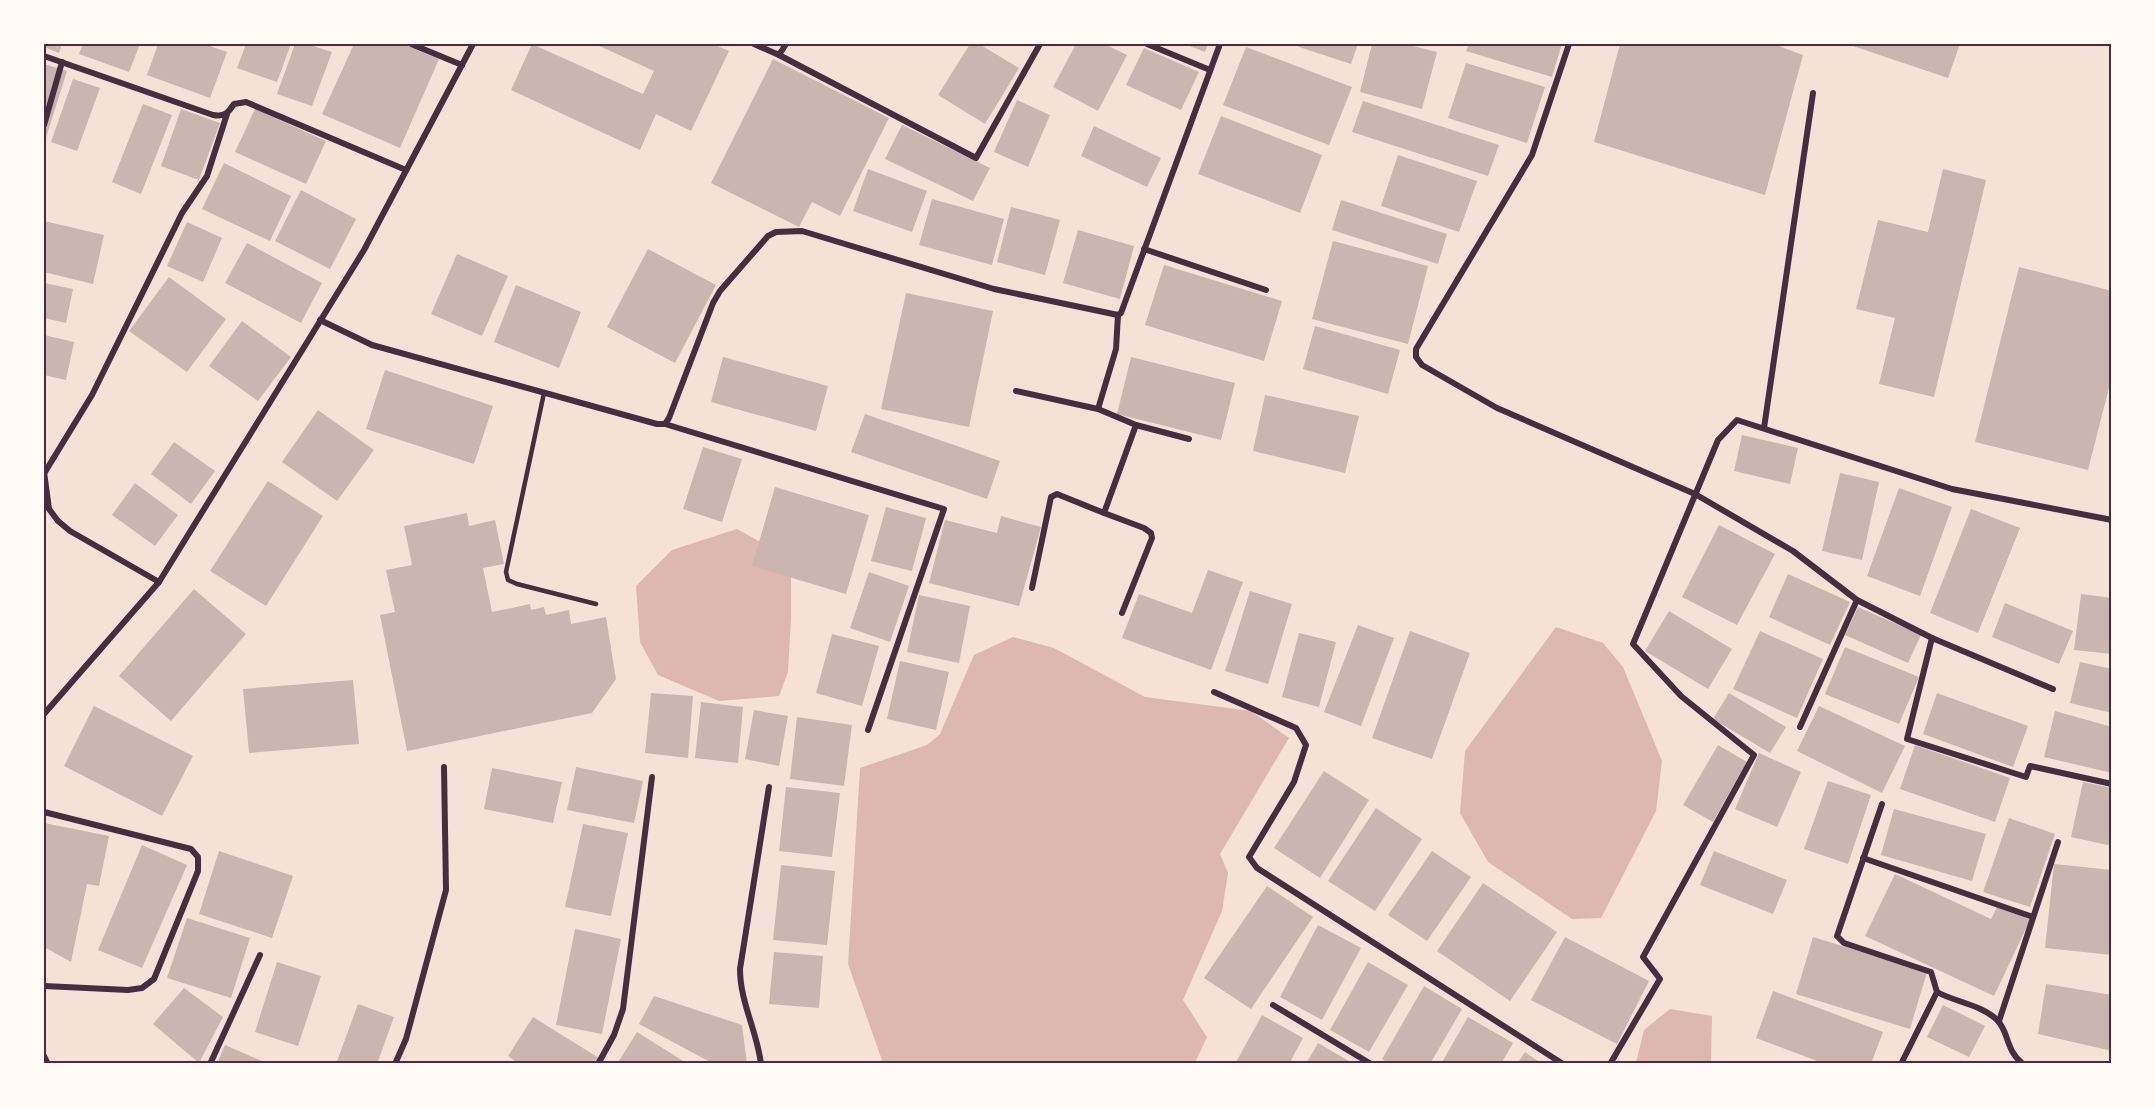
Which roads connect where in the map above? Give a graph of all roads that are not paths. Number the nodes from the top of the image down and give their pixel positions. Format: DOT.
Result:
graph roads {
  1 [pos="411,44"];
  2 [pos="473,44"];
  3 [pos="754,44"];
  4 [pos="786,44"];
  5 [pos="1040,44"];
  6 [pos="1147,44"];
  7 [pos="1220,44"];
  8 [pos="1569,44"];
  9 [pos="779,55"];
  10 [pos="44,56"];
  11 [pos="62,62"];
  12 [pos="462,64"];
  13 [pos="1210,70"];
  14 [pos="1813,93"];
  15 [pos="227,114"];
  16 [pos="44,125"];
  17 [pos="406,170"];
  18 [pos="1144,249"];
  19 [pos="1266,290"];
  20 [pos="1118,315"];
  21 [pos="320,320"];
  22 [pos="1016,391"];
  23 [pos="544,393"];
  24 [pos="1098,409"];
  25 [pos="665,424"];
  26 [pos="1136,425"];
  27 [pos="1764,428"];
  28 [pos="1189,439"];
  29 [pos="44,472"];
  30 [pos="1695,494"];
  31 [pos="1104,513"];
  32 [pos="2112,520"];
  33 [pos="159,582"];
  34 [pos="1032,588"];
  35 [pos="1857,600"];
  36 [pos="596,604"];
  37 [pos="1122,613"];
  38 [pos="1932,638"];
  39 [pos="2053,689"];
  40 [pos="1214,692"];
  41 [pos="44,714"];
  42 [pos="1800,727"];
  43 [pos="868,730"];
  44 [pos="444,766"];
  45 [pos="652,777"];
  46 [pos="2112,784"];
  47 [pos="769,787"];
  48 [pos="1882,804"];
  49 [pos="44,812"];
  50 [pos="2058,842"];
  51 [pos="1863,858"];
  52 [pos="2033,917"];
  53 [pos="260,955"];
  54 [pos="44,986"];
  55 [pos="1937,992"];
  56 [pos="1273,1005"];
  57 [pos="1999,1021"];
  58 [pos="44,1056"];
  59 [pos="48,1064"];
  60 [pos="210,1064"];
  61 [pos="395,1064"];
  62 [pos="598,1064"];
  63 [pos="760,1064"];
  64 [pos="1371,1064"];
  65 [pos="1563,1064"];
  66 [pos="1610,1064"];
  67 [pos="1901,1064"];
  68 [pos="2023,1064"];
  1 -- 12 [label="street"];
  2 -- 12 [label="street"];
  3 -- 9 [label="street"];
  4 -- 9 [label="street"];
  5 -- 9 [label="street"];
  6 -- 13 [label="street"];
  7 -- 13 [label="street"];
  8 -- 30 [label="street"];
  10 -- 11 [label="street"];
  11 -- 15 [label="street"];
  11 -- 16 [label="street"];
  12 -- 17 [label="street"];
  13 -- 18 [label="street"];
  14 -- 27 [label="street"];
  15 -- 17 [label="street"];
  15 -- 29 [label="street"];
  17 -- 21 [label="street"];
  18 -- 19 [label="street"];
  18 -- 20 [label="street"];
  20 -- 24 [label="street"];
  20 -- 25 [label="street"];
  21 -- 23 [label="street"];
  21 -- 33 [label="street"];
  22 -- 24 [label="street"];
  23 -- 25 [label="street"];
  23 -- 36 [label="lane"];
  24 -- 26 [label="street"];
  25 -- 43 [label="street"];
  26 -- 28 [label="street"];
  26 -- 31 [label="street"];
  27 -- 30 [label="street"];
  27 -- 32 [label="street"];
  29 -- 33 [label="street"];
  30 -- 35 [label="street"];
  30 -- 66 [label="street"];
  31 -- 34 [label="street"];
  31 -- 37 [label="street"];
  33 -- 41 [label="street"];
  35 -- 38 [label="street"];
  35 -- 42 [label="street"];
  38 -- 39 [label="street"];
  38 -- 46 [label="street"];
  40 -- 65 [label="street"];
  44 -- 61 [label="street"];
  45 -- 62 [label="street"];
  47 -- 63 [label="street"];
  48 -- 51 [label="street"];
  49 -- 54 [label="street"];
  50 -- 52 [label="street"];
  51 -- 52 [label="street"];
  51 -- 55 [label="street"];
  52 -- 57 [label="street"];
  53 -- 60 [label="street"];
  55 -- 57 [label="street"];
  55 -- 67 [label="street"];
  56 -- 64 [label="street"];
  57 -- 68 [label="street"];
  58 -- 59 [label="street"];
}
